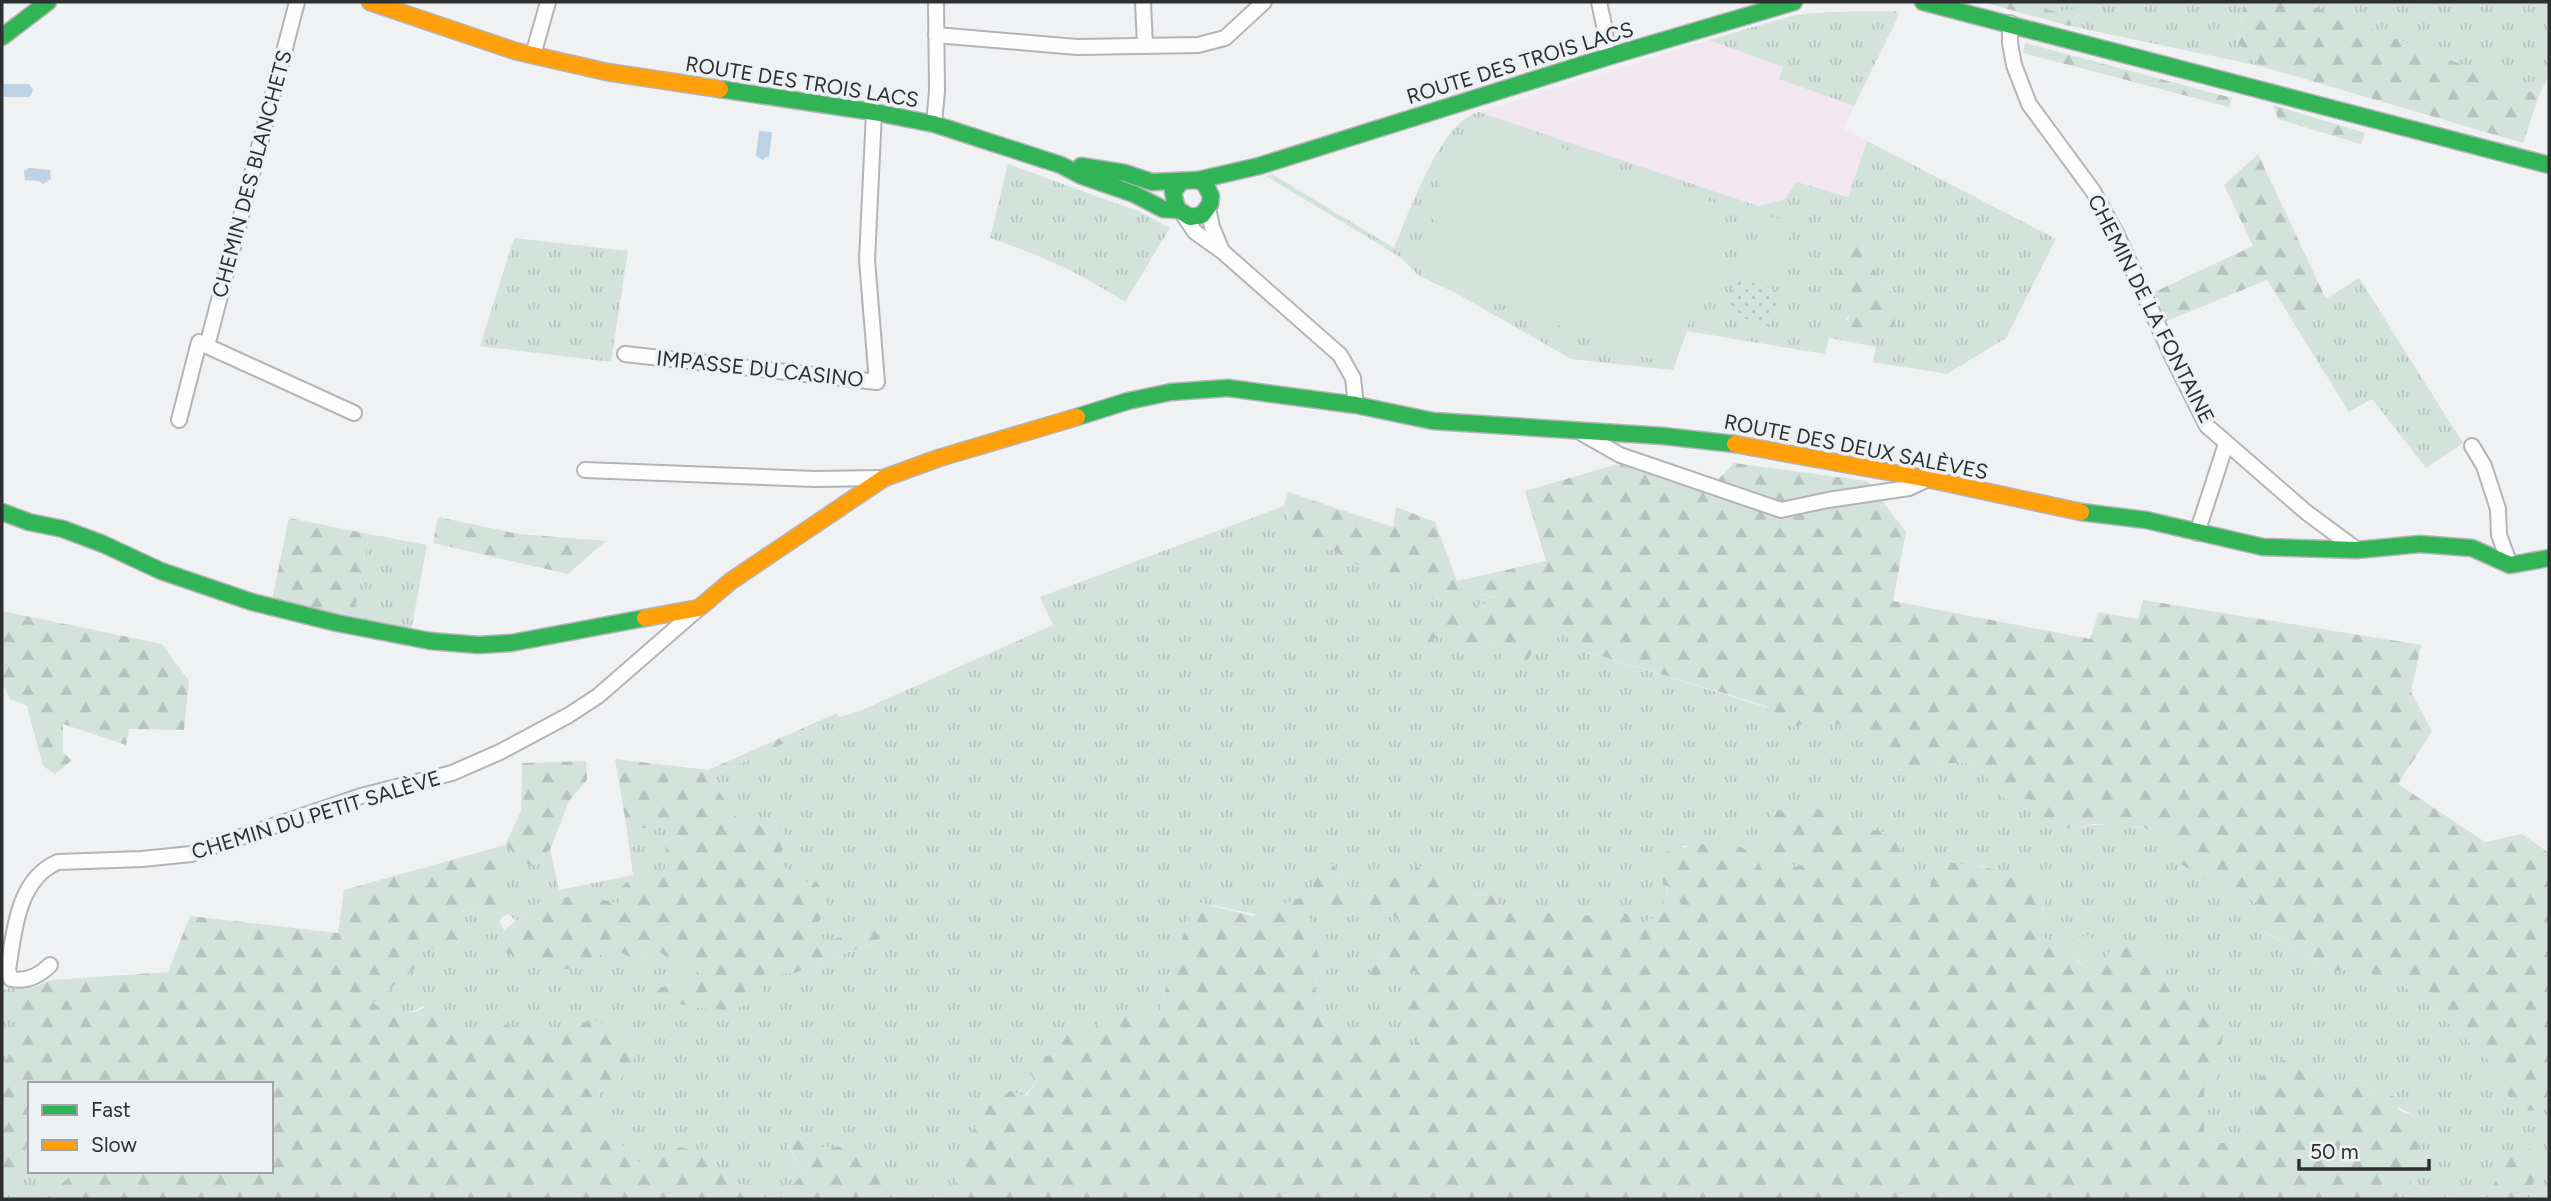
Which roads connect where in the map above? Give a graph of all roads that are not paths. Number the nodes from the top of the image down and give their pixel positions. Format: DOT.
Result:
graph roads {
  1 [pos="48,2"];
  2 [pos="297,2"];
  3 [pos="370,2"];
  4 [pos="548,2"];
  5 [pos="936,2"];
  6 [pos="1143,2"];
  7 [pos="1264,2"];
  8 [pos="1599,2"];
  9 [pos="1794,2"];
  10 [pos="1929,3"];
  11 [pos="2010,23"];
  12 [pos="936,35"];
  13 [pos="2,37"];
  14 [pos="1145,46"];
  15 [pos="533,55"];
  16 [pos="1607,57"];
  17 [pos="874,112"];
  18 [pos="934,124"];
  19 [pos="1061,165"];
  20 [pos="2549,165"];
  21 [pos="1259,166"];
  22 [pos="1190,181"];
  23 [pos="1210,204"];
  24 [pos="1180,213"];
  25 [pos="1223,252"];
  26 [pos="207,346"];
  27 [pos="625,354"];
  28 [pos="1356,405"];
  29 [pos="354,414"];
  30 [pos="178,420"];
  31 [pos="1579,432"];
  32 [pos="2226,444"];
  33 [pos="2472,446"];
  34 [pos="585,470"];
  35 [pos="884,478"];
  36 [pos="1928,478"];
  37 [pos="2,512"];
  38 [pos="2197,533"];
  39 [pos="2357,550"];
  40 [pos="2549,558"];
  41 [pos="2510,565"];
  42 [pos="699,608"];
  43 [pos="50,965"];
  1 -- 13 [label="street"];
  2 -- 26 [label="street, CHEMIN DES BLANCHETS"];
  3 -- 15 [label="street, ROUTE DES TROIS LACS"];
  4 -- 15 [label="street"];
  5 -- 12 [label="street"];
  6 -- 14 [label="street"];
  7 -- 14 [label="street"];
  8 -- 16 [label="street"];
  9 -- 16 [label="street, ROUTE DES TROIS LACS"];
  10 -- 11 [label="street"];
  11 -- 20 [label="street"];
  11 -- 32 [label="street, CHEMIN DE LA FONTAINE"];
  12 -- 14 [label="street"];
  12 -- 18 [label="street"];
  15 -- 17 [label="street, ROUTE DES TROIS LACS"];
  16 -- 21 [label="street, ROUTE DES TROIS LACS"];
  17 -- 18 [label="street, ROUTE DES TROIS LACS"];
  17 -- 27 [label="street, IMPASSE DU CASINO"];
  18 -- 19 [label="street, ROUTE DES TROIS LACS"];
  19 -- 22 [label="street, ROUTE DES TROIS LACS"];
  19 -- 24 [label="street, ROUTE DES TROIS LACS"];
  21 -- 22 [label="street, ROUTE DES TROIS LACS"];
  21 -- 23 [label="street, ROUTE DES TROIS LACS"];
  22 -- 23 [label="street"];
  22 -- 24 [label="street"];
  23 -- 24 [label="street"];
  23 -- 25 [label="street"];
  24 -- 25 [label="street"];
  25 -- 28 [label="street"];
  26 -- 29 [label="street"];
  26 -- 30 [label="street, CHEMIN DES BLANCHETS"];
  28 -- 31 [label="street, ROUTE DES DEUX SALÈVES"];
  28 -- 35 [label="street, ROUTE DES DEUX SALÈVES"];
  31 -- 36 [label="street, ROUTE DES DEUX SALÈVES"];
  31 -- 36 [label="street"];
  32 -- 38 [label="street"];
  32 -- 39 [label="street, CHEMIN DE LA FONTAINE"];
  33 -- 41 [label="street"];
  34 -- 35 [label="street"];
  35 -- 42 [label="street, ROUTE DES DEUX SALÈVES"];
  36 -- 38 [label="street, ROUTE DES DEUX SALÈVES"];
  37 -- 42 [label="street"];
  38 -- 39 [label="street, ROUTE DES DEUX SALÈVES"];
  39 -- 41 [label="street, ROUTE DES DEUX SALÈVES"];
  40 -- 41 [label="street"];
  42 -- 43 [label="street, CHEMIN DU PETIT SALÈVE"];
}
